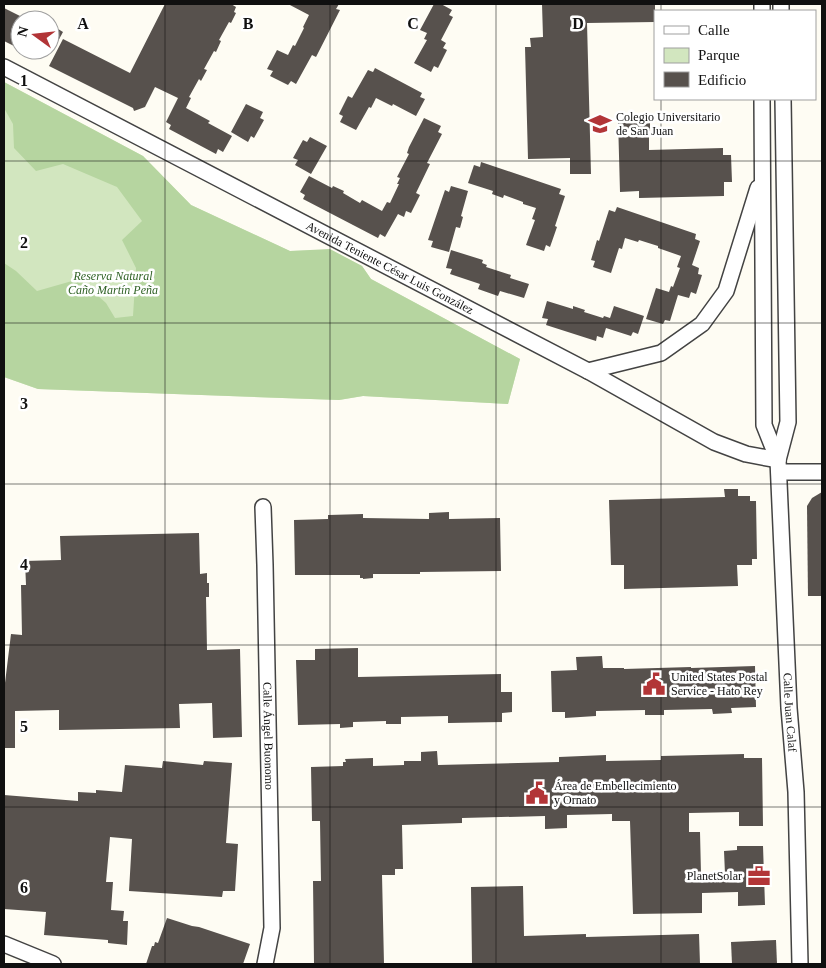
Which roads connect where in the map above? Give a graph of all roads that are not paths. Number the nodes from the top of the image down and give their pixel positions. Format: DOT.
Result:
graph roads {
  1 [pos="4,67"];
  2 [pos="762,100"];
  3 [pos="782,100"];
  4 [pos="762,173"];
  5 [pos="588,371"];
  6 [pos="778,466"];
  7 [pos="822,472"];
  8 [pos="263,507"];
  9 [pos="4,944"];
  10 [pos="53,964"];
  11 [pos="265,964"];
  12 [pos="800,964"];
  1 -- 5 [label="street, Avenida Teniente César Luis González"];
  2 -- 4 [label="street"];
  3 -- 6 [label="street"];
  4 -- 5 [label="street"];
  4 -- 6 [label="street"];
  5 -- 6 [label="street, Avenida Teniente César Luis González"];
  6 -- 7 [label="street, Avenida Teniente César Luis González"];
  6 -- 12 [label="street, Calle Juan Calaf"];
  8 -- 11 [label="street, Calle Ángel Buonomo"];
  9 -- 10 [label="street"];
}
